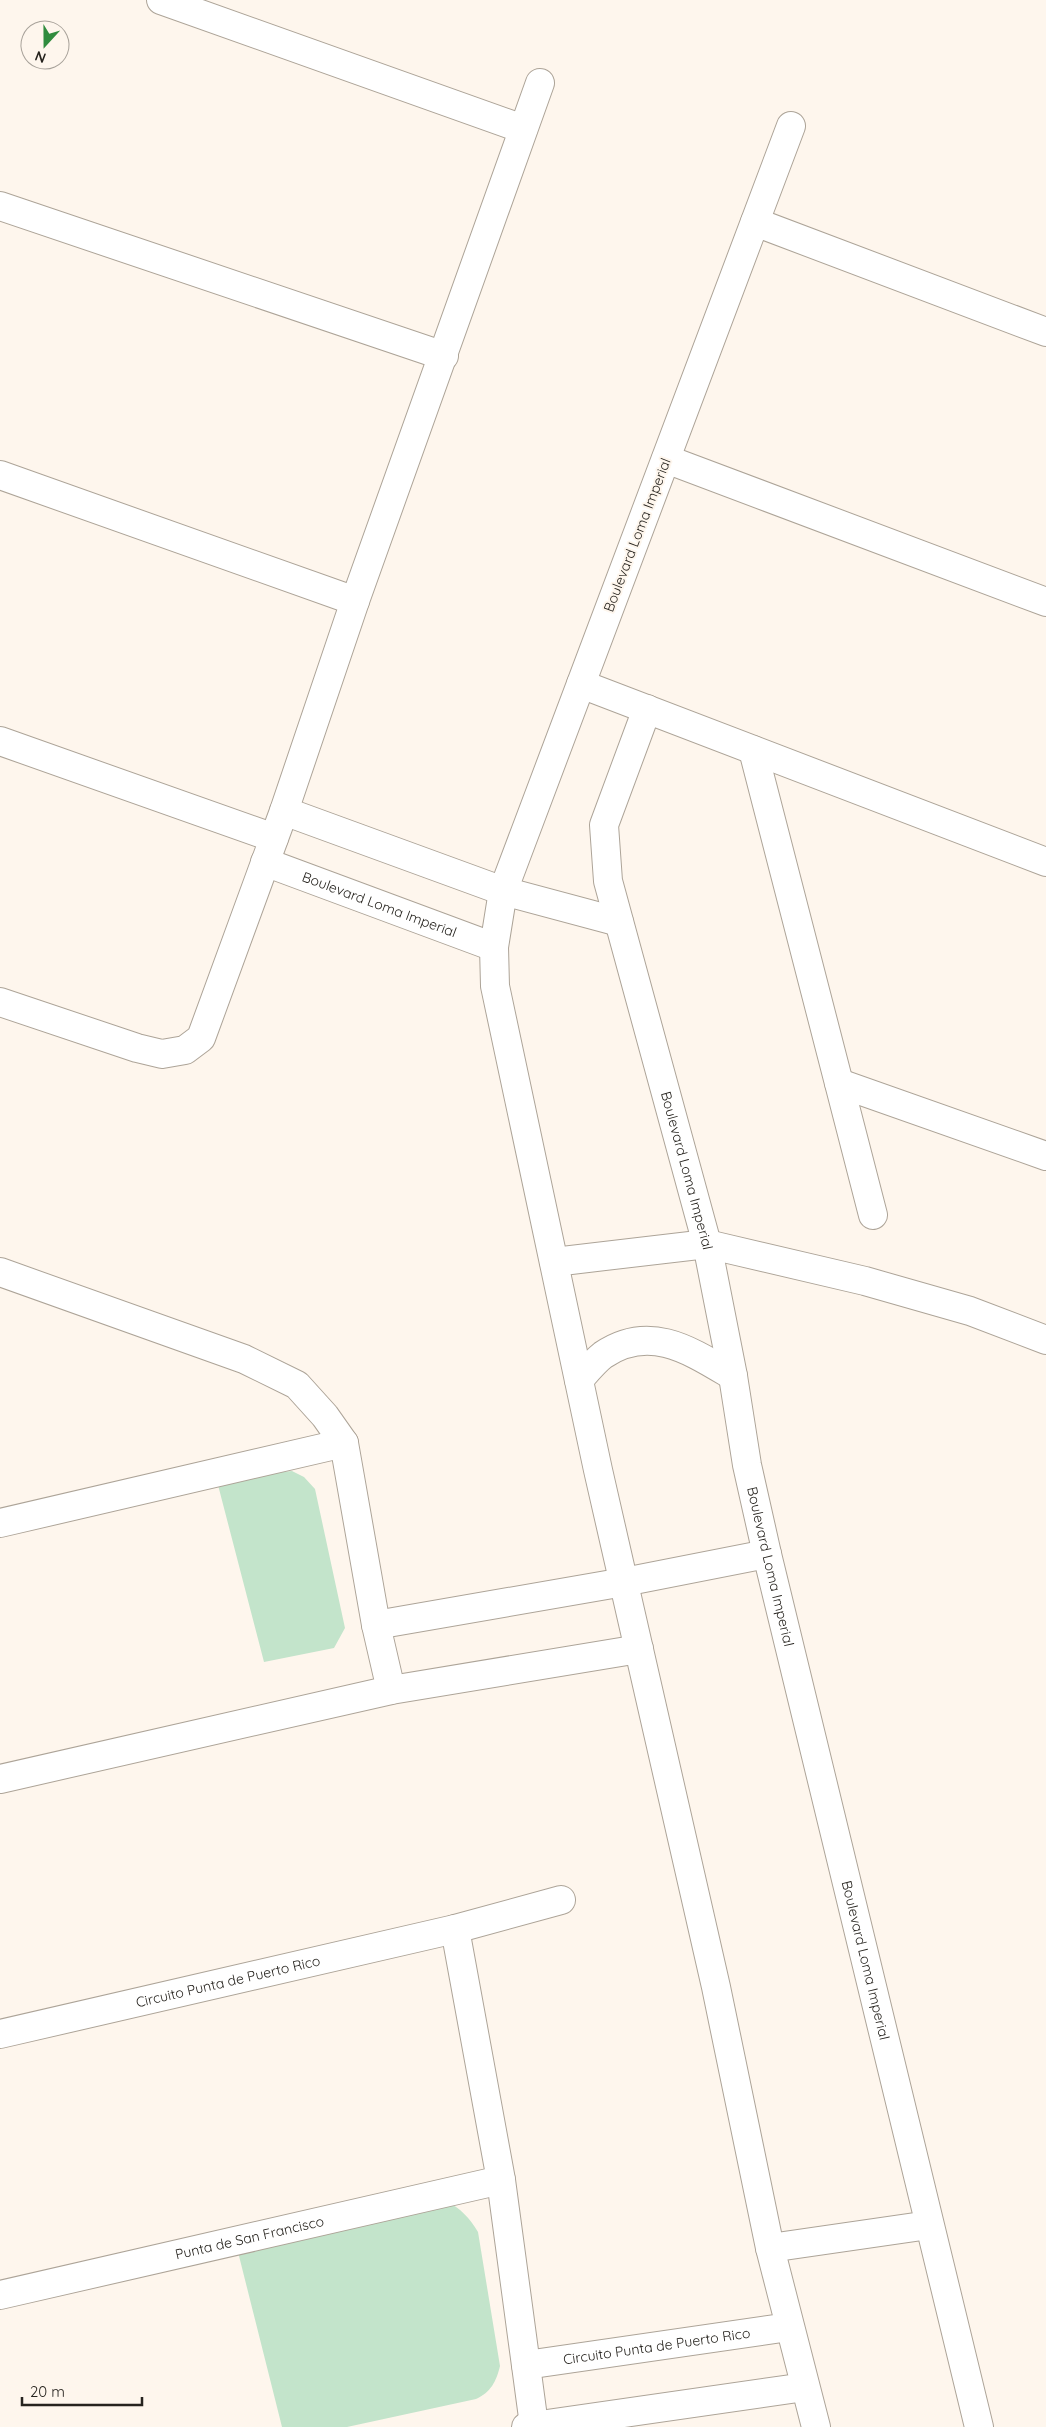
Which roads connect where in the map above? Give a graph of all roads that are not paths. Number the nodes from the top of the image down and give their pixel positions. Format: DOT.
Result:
graph roads {
  1 [pos="161,0"];
  2 [pos="540,83"];
  3 [pos="791,126"];
  4 [pos="523,128"];
  5 [pos="0,206"];
  6 [pos="755,222"];
  7 [pos="1046,332"];
  8 [pos="444,356"];
  9 [pos="666,459"];
  10 [pos="0,475"];
  11 [pos="356,601"];
  12 [pos="1046,602"];
  13 [pos="581,684"];
  14 [pos="647,709"];
  15 [pos="0,742"];
  16 [pos="753,750"];
  17 [pos="284,811"];
  18 [pos="270,850"];
  19 [pos="1046,862"];
  20 [pos="502,891"];
  21 [pos="619,922"];
  22 [pos="494,947"];
  23 [pos="0,1002"];
  24 [pos="839,1082"];
  25 [pos="1046,1156"];
  26 [pos="874,1215"];
  27 [pos="707,1244"];
  28 [pos="554,1262"];
  29 [pos="0,1272"];
  30 [pos="1046,1340"];
  31 [pos="733,1376"];
  32 [pos="579,1380"];
  33 [pos="344,1443"];
  34 [pos="0,1523"];
  35 [pos="767,1554"];
  36 [pos="624,1582"];
  37 [pos="376,1625"];
  38 [pos="639,1648"];
  39 [pos="391,1690"];
  40 [pos="0,1779"];
  41 [pos="561,1900"];
  42 [pos="455,1929"];
  43 [pos="0,2034"];
  44 [pos="500,2180"];
  45 [pos="929,2225"];
  46 [pos="770,2248"];
  47 [pos="0,2295"];
  48 [pos="789,2327"];
  49 [pos="526,2365"];
  50 [pos="805,2387"];
  51 [pos="530,2426"];
  52 [pos="816,2427"];
  53 [pos="979,2427"];
  1 -- 4 [label="street"];
  2 -- 4 [label="street"];
  3 -- 6 [label="street, Boulevard Loma Imperial"];
  4 -- 8 [label="street"];
  5 -- 8 [label="street"];
  6 -- 7 [label="street"];
  6 -- 9 [label="street, Boulevard Loma Imperial"];
  8 -- 11 [label="street"];
  9 -- 12 [label="street"];
  9 -- 13 [label="street, Boulevard Loma Imperial"];
  10 -- 11 [label="street"];
  11 -- 17 [label="street"];
  13 -- 14 [label="street"];
  13 -- 20 [label="street, Boulevard Loma Imperial"];
  14 -- 16 [label="street"];
  14 -- 21 [label="street, Boulevard Loma Imperial"];
  15 -- 18 [label="street, Boulevard Loma Imperial"];
  16 -- 19 [label="street"];
  16 -- 24 [label="street"];
  17 -- 18 [label="street"];
  17 -- 20 [label="street"];
  18 -- 22 [label="street, Boulevard Loma Imperial"];
  18 -- 23 [label="street"];
  20 -- 21 [label="street"];
  20 -- 22 [label="street, Boulevard Loma Imperial"];
  21 -- 27 [label="street, Boulevard Loma Imperial"];
  22 -- 28 [label="street, Boulevard Loma Imperial"];
  24 -- 25 [label="street"];
  24 -- 26 [label="street"];
  27 -- 28 [label="street"];
  27 -- 30 [label="street"];
  27 -- 31 [label="street, Boulevard Loma Imperial"];
  28 -- 32 [label="street, Boulevard Loma Imperial"];
  29 -- 33 [label="street"];
  31 -- 32 [label="street"];
  31 -- 35 [label="street, Boulevard Loma Imperial"];
  32 -- 36 [label="street, Boulevard Loma Imperial"];
  33 -- 34 [label="street"];
  33 -- 37 [label="street"];
  35 -- 36 [label="street"];
  35 -- 45 [label="street, Boulevard Loma Imperial"];
  36 -- 37 [label="street"];
  36 -- 38 [label="street, Boulevard Loma Imperial"];
  37 -- 39 [label="street"];
  38 -- 39 [label="street"];
  38 -- 46 [label="street, Boulevard Loma Imperial"];
  39 -- 40 [label="street"];
  41 -- 42 [label="street, Circuito Punta de Puerto Rico"];
  42 -- 43 [label="street, Circuito Punta de Puerto Rico"];
  42 -- 44 [label="street"];
  44 -- 47 [label="street, Punta de San Francisco"];
  44 -- 49 [label="street"];
  45 -- 46 [label="street"];
  45 -- 53 [label="street, Boulevard Loma Imperial"];
  46 -- 48 [label="street, Boulevard Loma Imperial"];
  48 -- 49 [label="street, Circuito Punta de Puerto Rico"];
  48 -- 50 [label="street, Boulevard Loma Imperial"];
  49 -- 51 [label="street"];
  50 -- 51 [label="street"];
  50 -- 52 [label="street, Boulevard Loma Imperial"];
}
